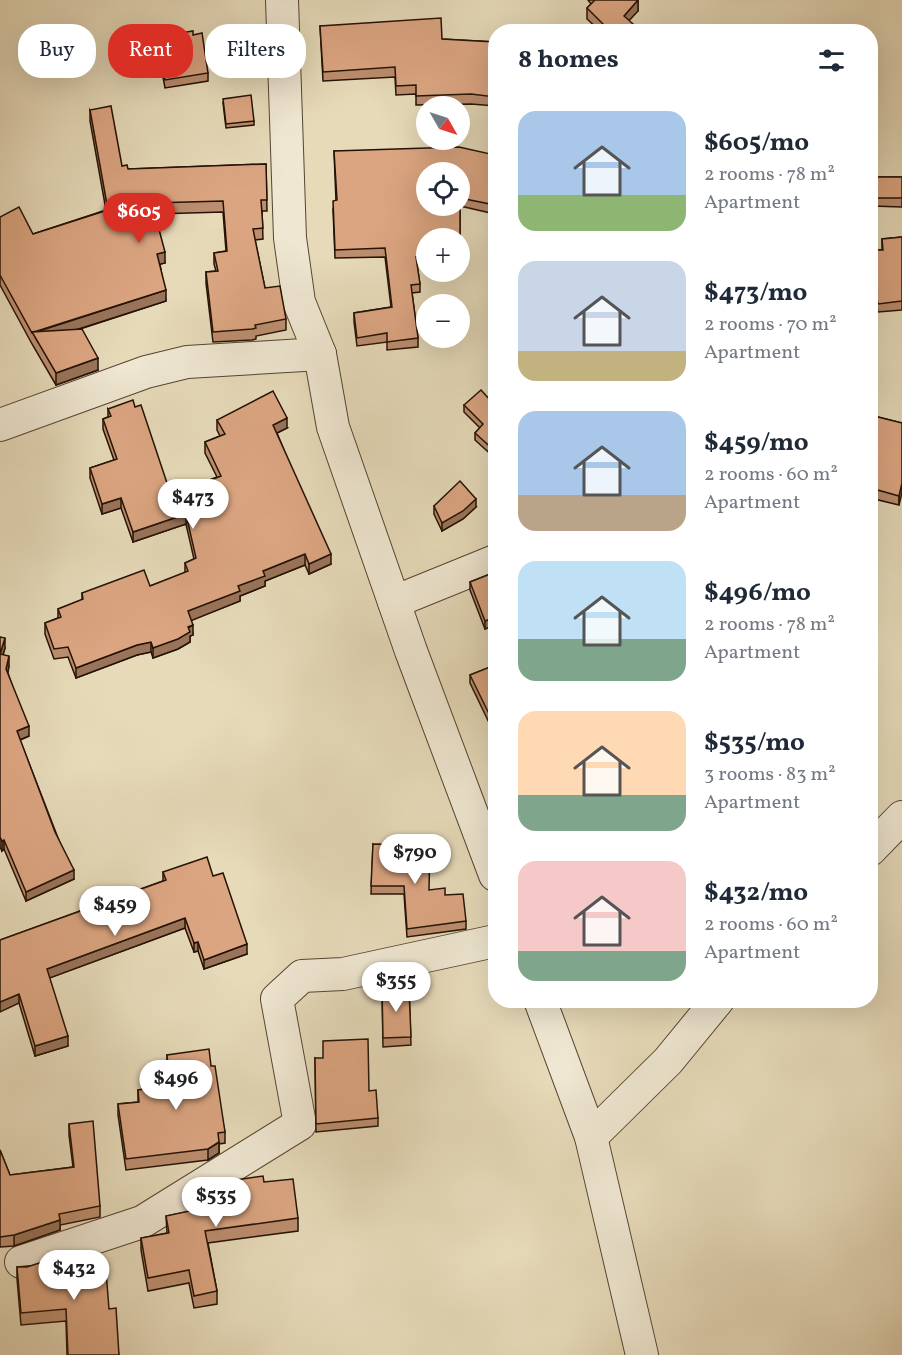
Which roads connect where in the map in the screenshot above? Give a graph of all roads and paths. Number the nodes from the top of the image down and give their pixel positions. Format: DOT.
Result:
graph roads {
  1 [pos="282,0"];
  2 [pos="321,354"];
  3 [pos="0,425"];
  4 [pos="488,564"];
  5 [pos="394,602"];
  6 [pos="902,817"];
  7 [pos="878,842"];
  8 [pos="488,856"];
  9 [pos="488,943"];
  10 [pos="543,1008"];
  11 [pos="711,1008"];
  12 [pos="591,1137"];
  13 [pos="21,1262"];
  14 [pos="642,1355"];
  1 -- 2 [label="street"];
  2 -- 3 [label="street"];
  2 -- 5 [label="street"];
  4 -- 5 [label="street"];
  5 -- 8 [label="street"];
  6 -- 7 [label="street"];
  9 -- 13 [label="street"];
  10 -- 12 [label="street"];
  11 -- 12 [label="street"];
  12 -- 14 [label="street"];
}
